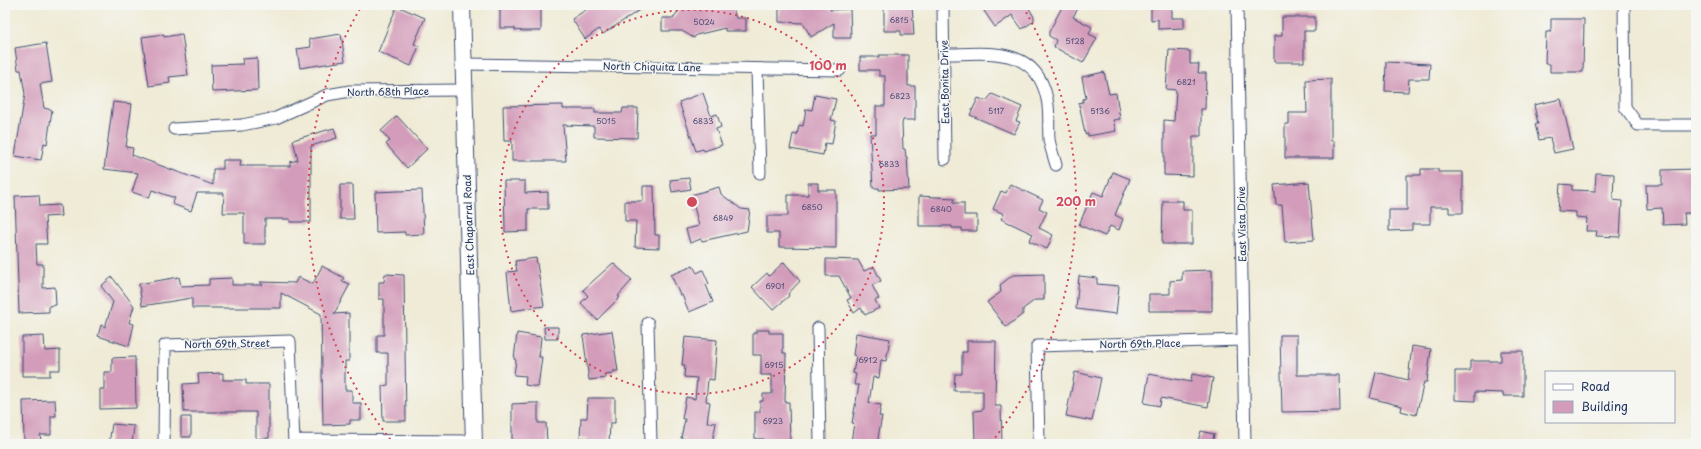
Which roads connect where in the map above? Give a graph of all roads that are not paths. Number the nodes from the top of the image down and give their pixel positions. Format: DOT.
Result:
graph roads {
  1 [pos="462,5"];
  2 [pos="943,5"];
  3 [pos="1237,5"];
  4 [pos="1624,5"];
  5 [pos="944,54"];
  6 [pos="464,64"];
  7 [pos="757,69"];
  8 [pos="840,70"];
  9 [pos="464,90"];
  10 [pos="1696,125"];
  11 [pos="174,129"];
  12 [pos="945,160"];
  13 [pos="1056,165"];
  14 [pos="760,173"];
  15 [pos="648,323"];
  16 [pos="818,328"];
  17 [pos="1243,340"];
  18 [pos="294,442"];
  19 [pos="474,442"];
  20 [pos="164,444"];
  21 [pos="651,444"];
  22 [pos="820,444"];
  23 [pos="1040,444"];
  24 [pos="1245,444"];
  1 -- 6 [label="main road, East Chaparral Road"];
  2 -- 5 [label="street, East Bonita Drive"];
  3 -- 17 [label="street, East Vista Drive"];
  4 -- 10 [label="street"];
  5 -- 12 [label="street, East Bonita Drive"];
  5 -- 13 [label="street"];
  6 -- 7 [label="street, North Chiquita Lane"];
  6 -- 9 [label="main road, East Chaparral Road"];
  7 -- 8 [label="street, North Chiquita Lane"];
  7 -- 14 [label="street"];
  9 -- 11 [label="street, North 68th Place"];
  9 -- 19 [label="main road, East Chaparral Road"];
  15 -- 21 [label="street"];
  16 -- 22 [label="street"];
  17 -- 23 [label="street, North 69th Place"];
  17 -- 24 [label="street, East Vista Drive"];
  18 -- 19 [label="street"];
  18 -- 20 [label="street, North 69th Street"];
}
